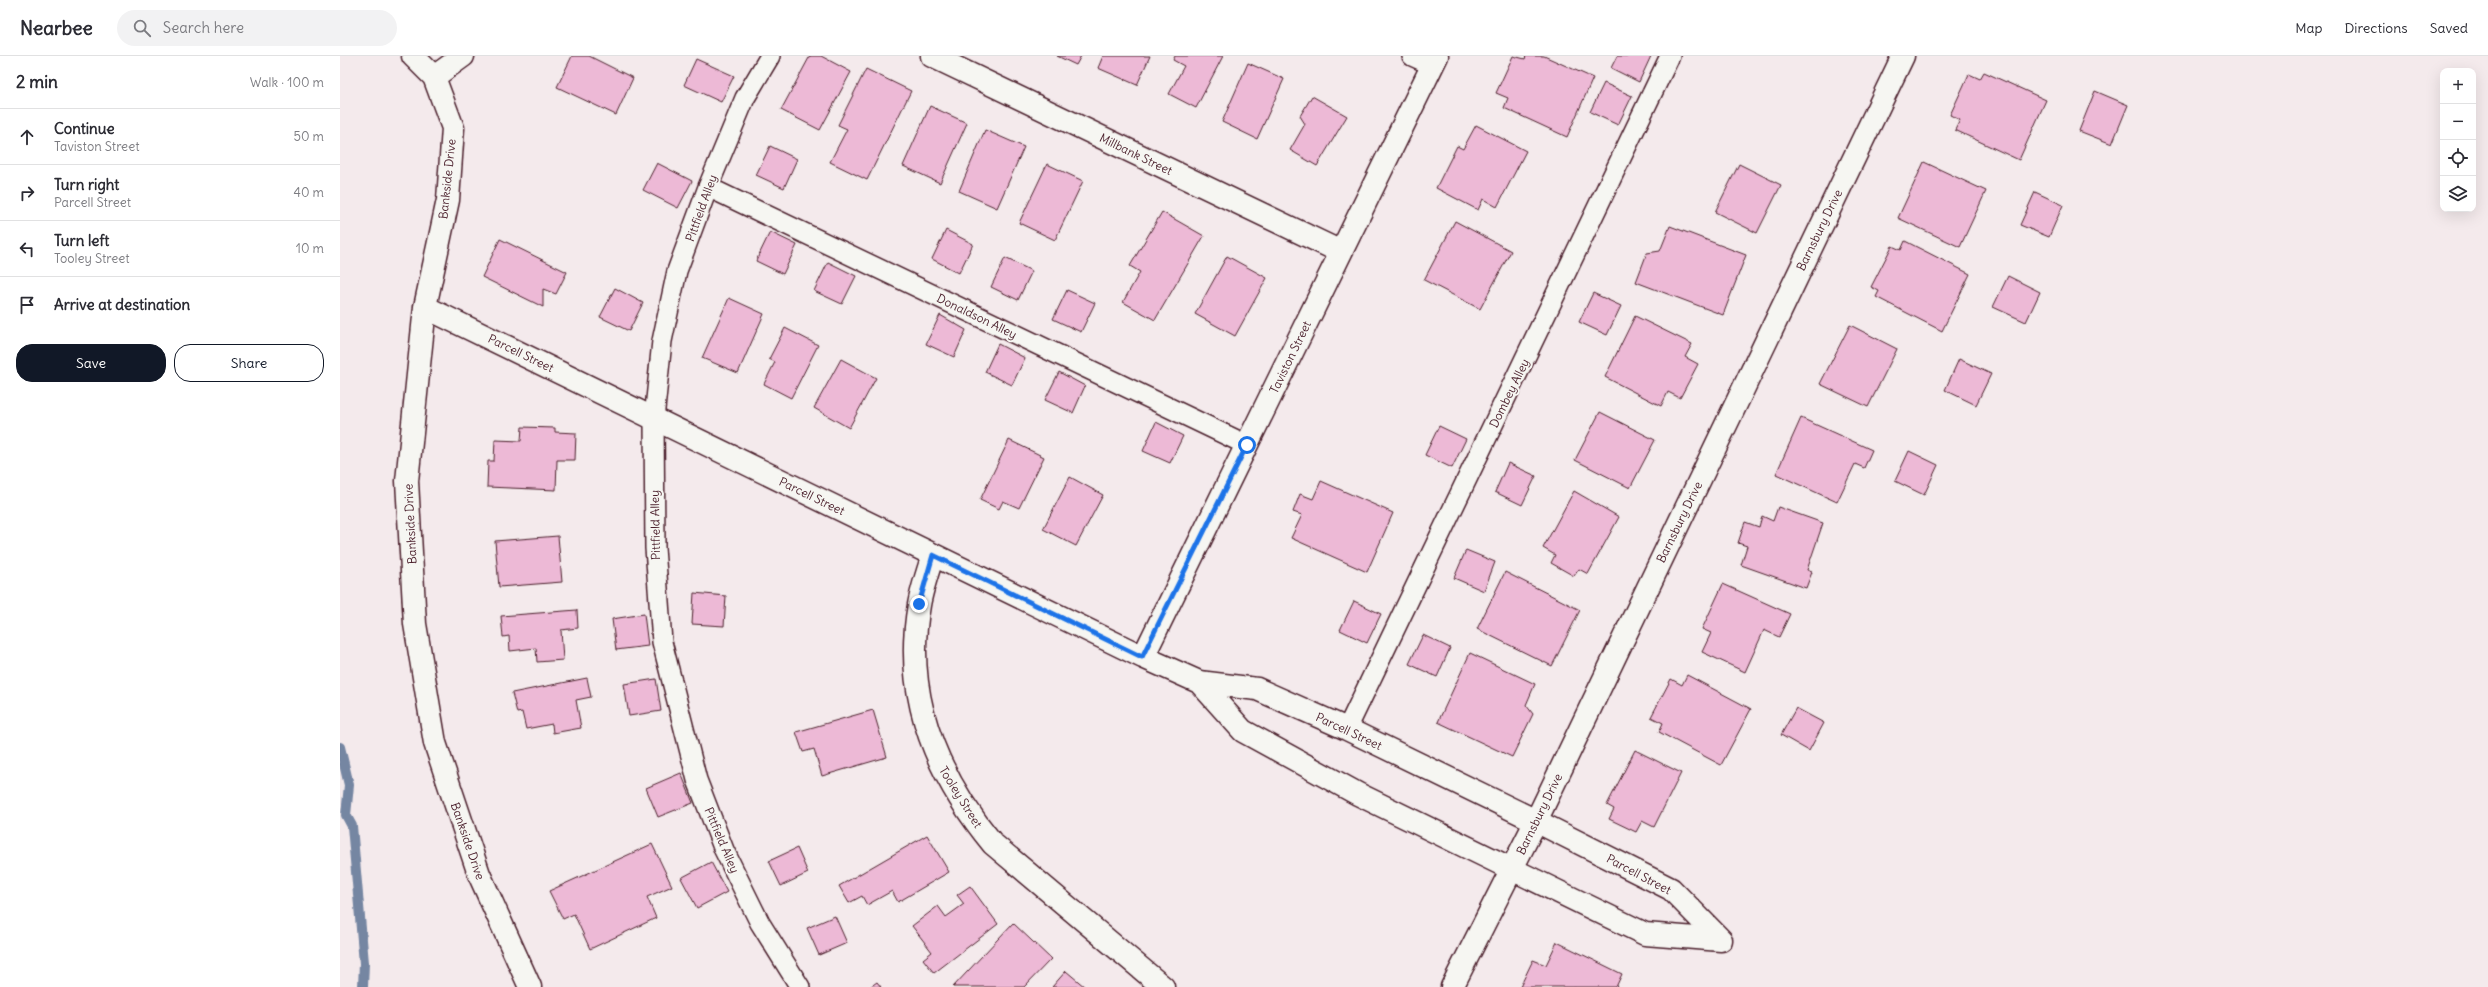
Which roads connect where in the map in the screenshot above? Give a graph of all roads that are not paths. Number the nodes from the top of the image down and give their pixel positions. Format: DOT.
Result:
graph roads {
  1 [pos="414,56"];
  2 [pos="463,56"];
  3 [pos="770,56"];
  4 [pos="932,56"];
  5 [pos="1412,56"];
  6 [pos="1670,56"];
  7 [pos="1901,57"];
  8 [pos="1434,61"];
  9 [pos="434,77"];
  10 [pos="708,186"];
  11 [pos="1341,252"];
  12 [pos="426,307"];
  13 [pos="654,419"];
  14 [pos="1247,445"];
  15 [pos="933,555"];
  16 [pos="1142,657"];
  17 [pos="1199,682"];
  18 [pos="1347,729"];
  19 [pos="1536,821"];
  20 [pos="1512,869"];
  21 [pos="530,987"];
  22 [pos="800,987"];
  23 [pos="1163,987"];
  24 [pos="1452,987"];
  1 -- 9 [label="street, Bankside Drive"];
  2 -- 9 [label="street"];
  3 -- 10 [label="lane, Pittfield Alley"];
  4 -- 11 [label="street, Millbank Street"];
  5 -- 8 [label="lane"];
  6 -- 18 [label="lane, Dombey Alley"];
  7 -- 19 [label="street, Barnsbury Drive"];
  8 -- 11 [label="street, Taviston Street"];
  9 -- 12 [label="street, Bankside Drive"];
  10 -- 13 [label="lane, Pittfield Alley"];
  10 -- 14 [label="lane, Donaldson Alley"];
  11 -- 14 [label="street, Taviston Street"];
  12 -- 13 [label="street, Parcell Street"];
  12 -- 21 [label="street, Bankside Drive"];
  13 -- 15 [label="street, Parcell Street"];
  13 -- 22 [label="lane, Pittfield Alley"];
  14 -- 16 [label="street, Taviston Street"];
  15 -- 16 [label="street, Parcell Street"];
  15 -- 23 [label="street, Tooley Street"];
  16 -- 17 [label="street, Parcell Street"];
  17 -- 18 [label="street, Parcell Street"];
  17 -- 20 [label="street, Parcell Street"];
  18 -- 19 [label="street, Parcell Street"];
  19 -- 20 [label="street, Barnsbury Drive"];
  19 -- 20 [label="street, Parcell Street"];
  20 -- 24 [label="street, Barnsbury Drive"];
}
